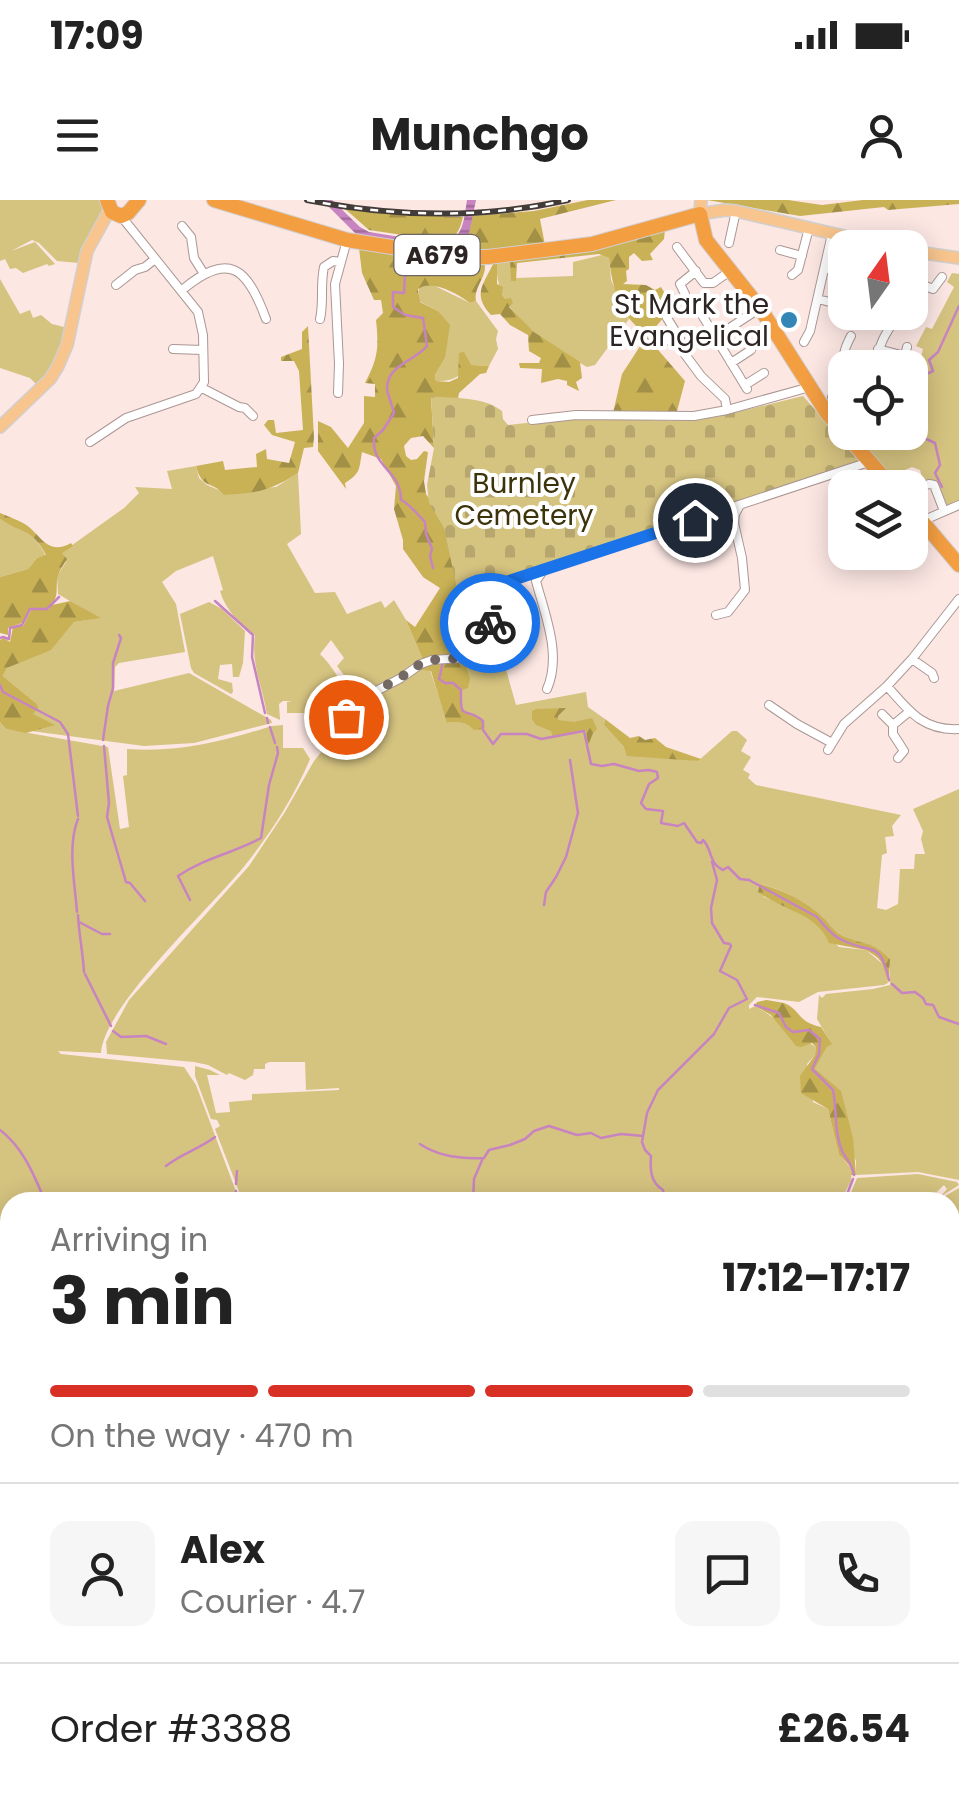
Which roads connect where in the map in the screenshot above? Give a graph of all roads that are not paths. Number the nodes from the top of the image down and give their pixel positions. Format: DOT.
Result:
graph roads {
  1 [pos="214,200"];
  2 [pos="701,205"];
  3 [pos="120,207"];
  4 [pos="736,211"];
  5 [pos="680,220"];
  6 [pos="182,226"];
  7 [pos="809,228"];
  8 [pos="828,233"];
  9 [pos="347,240"];
  10 [pos="706,240"];
  11 [pos="729,243"];
  12 [pos="677,247"];
  13 [pos="780,250"];
  14 [pos="828,253"];
  15 [pos="928,254"];
  16 [pos="802,256"];
  17 [pos="959,258"];
  18 [pos="154,259"];
  19 [pos="341,262"];
  20 [pos="119,268"];
  21 [pos="825,268"];
  22 [pos="828,269"];
  23 [pos="730,270"];
  24 [pos="696,271"];
  25 [pos="204,274"];
  26 [pos="792,275"];
  27 [pos="126,276"];
  28 [pos="942,277"];
  29 [pos="116,285"];
  30 [pos="928,287"];
  31 [pos="182,290"];
  32 [pos="685,294"];
  33 [pos="818,298"];
  34 [pos="828,301"];
  35 [pos="760,308"];
  36 [pos="710,309"];
  37 [pos="320,318"];
  38 [pos="266,319"];
  39 [pos="667,320"];
  40 [pos="887,330"];
  41 [pos="675,332"];
  42 [pos="851,336"];
  43 [pos="716,337"];
  44 [pos="804,342"];
  45 [pos="662,344"];
  46 [pos="907,347"];
  47 [pos="172,349"];
  48 [pos="878,349"];
  49 [pos="203,350"];
  50 [pos="751,350"];
  51 [pos="845,350"];
  52 [pos="731,363"];
  53 [pos="764,373"];
  54 [pos="810,387"];
  55 [pos="202,388"];
  56 [pos="338,392"];
  57 [pos="727,410"];
  58 [pos="826,412"];
  59 [pos="253,416"];
  60 [pos="532,420"];
  61 [pos="0,427"];
  62 [pos="90,442"];
  63 [pos="870,462"];
  64 [pos="877,470"];
  65 [pos="928,485"];
  66 [pos="740,505"];
  67 [pos="959,506"];
  68 [pos="944,511"];
  69 [pos="928,519"];
  70 [pos="928,529"];
  71 [pos="959,565"];
  72 [pos="544,571"];
  73 [pos="959,599"];
  74 [pos="716,615"];
  75 [pos="912,659"];
  76 [pos="934,678"];
  77 [pos="887,686"];
  78 [pos="547,689"];
  79 [pos="769,704"];
  80 [pos="910,711"];
  81 [pos="882,714"];
  82 [pos="893,725"];
  83 [pos="959,729"];
  84 [pos="330,742"];
  85 [pos="898,758"];
  1 -- 9 [label="highway, A679"];
  2 -- 4 [label="main road, A679"];
  2 -- 5 [label="highway, A679"];
  2 -- 10 [label="highway"];
  3 -- 18 [label="street"];
  3 -- 61 [label="main road"];
  4 -- 7 [label="main road, A679"];
  4 -- 11 [label="street"];
  5 -- 9 [label="highway, A679"];
  5 -- 10 [label="highway"];
  6 -- 25 [label="street"];
  7 -- 8 [label="main road, A679"];
  7 -- 16 [label="street"];
  9 -- 19 [label="street"];
  10 -- 23 [label="highway"];
  12 -- 24 [label="street"];
  13 -- 16 [label="street"];
  14 -- 21 [label="street"];
  15 -- 17 [label="main road"];
  16 -- 26 [label="street"];
  18 -- 27 [label="street"];
  18 -- 31 [label="street"];
  19 -- 37 [label="street"];
  19 -- 56 [label="street"];
  20 -- 27 [label="street"];
  21 -- 22 [label="street"];
  21 -- 33 [label="street"];
  23 -- 24 [label="street"];
  23 -- 35 [label="highway"];
  24 -- 32 [label="street"];
  25 -- 31 [label="street"];
  25 -- 38 [label="street"];
  27 -- 29 [label="street"];
  28 -- 30 [label="street"];
  31 -- 49 [label="street"];
  33 -- 34 [label="street"];
  33 -- 44 [label="street"];
  35 -- 43 [label="street"];
  35 -- 54 [label="highway"];
  36 -- 43 [label="street"];
  39 -- 41 [label="street"];
  40 -- 48 [label="street"];
  41 -- 45 [label="street"];
  41 -- 57 [label="street"];
  42 -- 51 [label="street"];
  43 -- 52 [label="street"];
  46 -- 48 [label="street"];
  47 -- 49 [label="street"];
  49 -- 55 [label="street"];
  50 -- 52 [label="street"];
  52 -- 53 [label="street"];
  54 -- 57 [label="street"];
  54 -- 58 [label="highway"];
  55 -- 59 [label="street"];
  55 -- 62 [label="street"];
  57 -- 60 [label="street"];
  58 -- 63 [label="highway"];
  63 -- 64 [label="highway"];
  63 -- 66 [label="street"];
  65 -- 68 [label="street"];
  66 -- 72 [label="street"];
  66 -- 74 [label="street"];
  67 -- 68 [label="street"];
  68 -- 69 [label="street"];
  70 -- 71 [label="highway"];
  72 -- 78 [label="street"];
  72 -- 84 [label="street"];
  73 -- 75 [label="street"];
  75 -- 76 [label="street"];
  75 -- 77 [label="street"];
  77 -- 79 [label="street"];
  77 -- 80 [label="street"];
  80 -- 82 [label="street"];
  80 -- 83 [label="street"];
  81 -- 82 [label="street"];
  82 -- 85 [label="street"];
}
